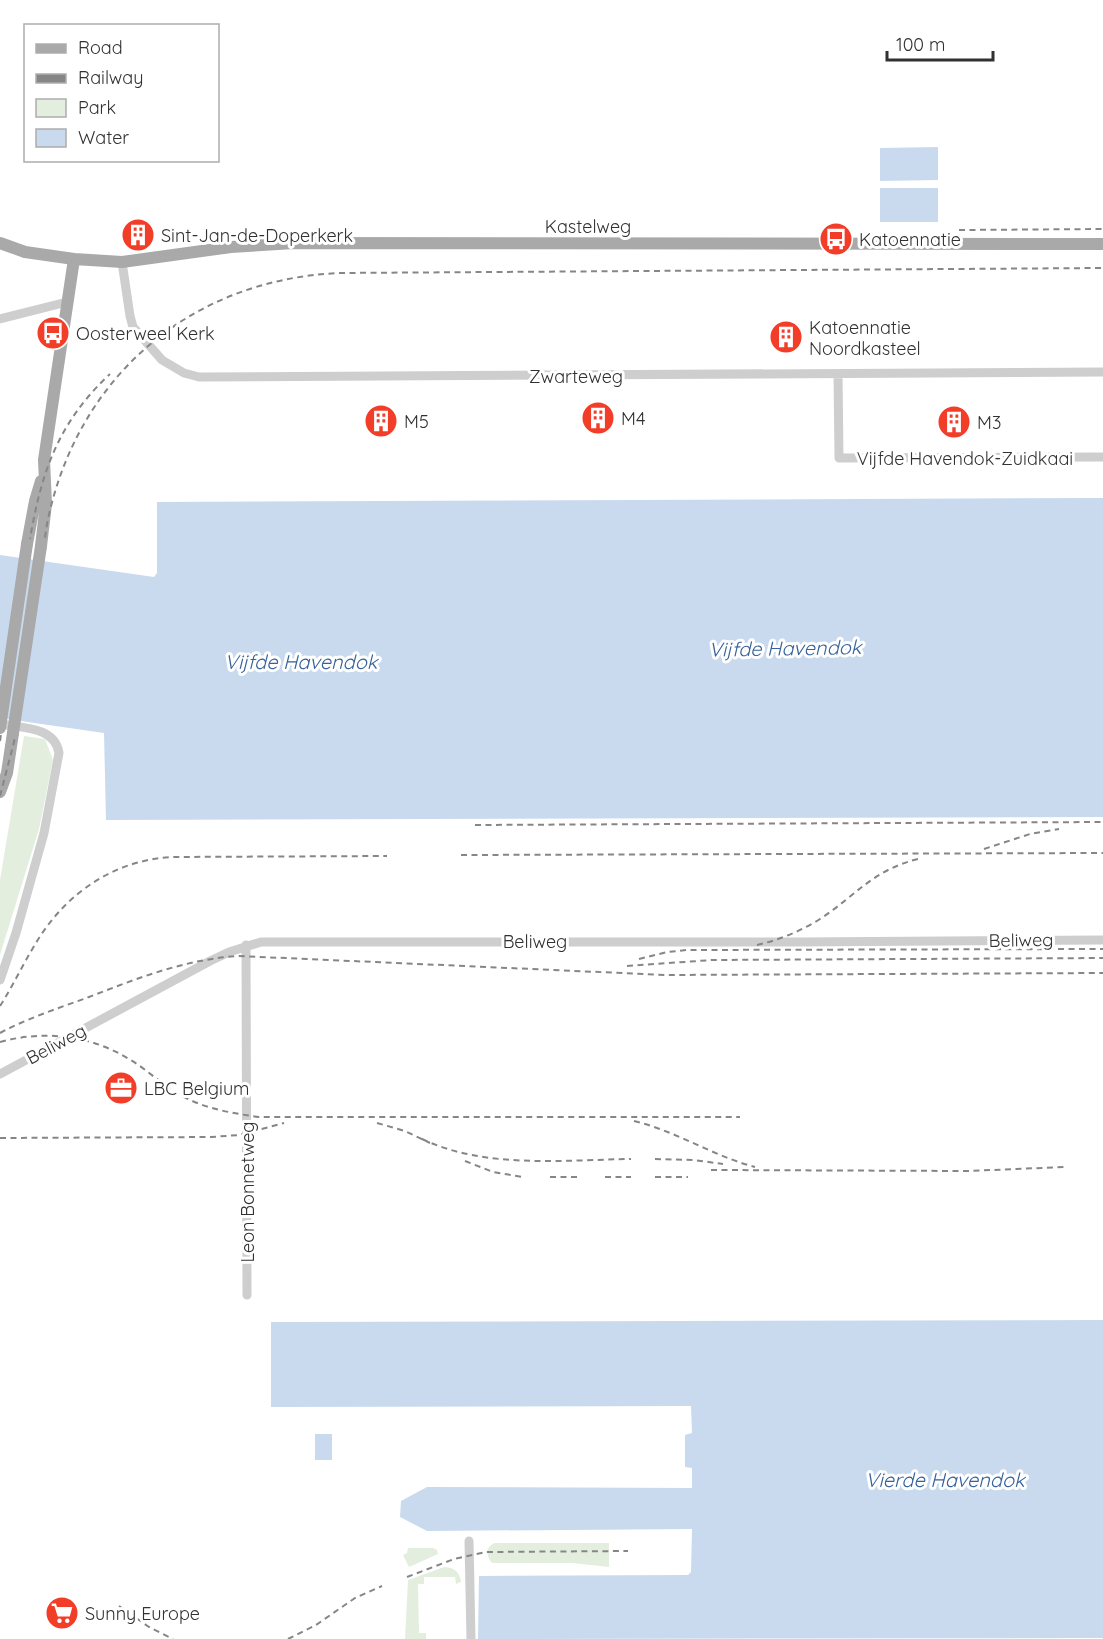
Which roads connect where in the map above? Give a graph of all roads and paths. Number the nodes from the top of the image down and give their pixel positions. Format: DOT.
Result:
graph roads {
  1 [pos="0,243"];
  2 [pos="1103,244"];
  3 [pos="74,260"];
  4 [pos="122,262"];
  5 [pos="67,302"];
  6 [pos="0,319"];
  7 [pos="1103,372"];
  8 [pos="838,375"];
  9 [pos="1103,457"];
  10 [pos="44,474"];
  11 [pos="0,726"];
  12 [pos="0,792"];
  13 [pos="1103,940"];
  14 [pos="246,945"];
  15 [pos="0,980"];
  16 [pos="0,1074"];
  17 [pos="248,1295"];
  18 [pos="469,1541"];
  19 [pos="471,1639"];
  1 -- 3 [label="main road, Kastelweg"];
  2 -- 4 [label="main road, Kastelweg"];
  3 -- 4 [label="main road, Kastelweg"];
  3 -- 5 [label="main road"];
  4 -- 8 [label="street, Zwarteweg"];
  5 -- 6 [label="street"];
  5 -- 10 [label="main road"];
  7 -- 8 [label="street, Zwarteweg"];
  8 -- 9 [label="street, Vijfde Havendok-Zuidkaai"];
  10 -- 11 [label="main road, bridge"];
  10 -- 12 [label="main road, bridge"];
  11 -- 15 [label="street"];
  13 -- 14 [label="street, Beliweg"];
  14 -- 16 [label="street, Beliweg"];
  14 -- 17 [label="street, Leon Bonnetweg"];
  18 -- 19 [label="street"];
}
